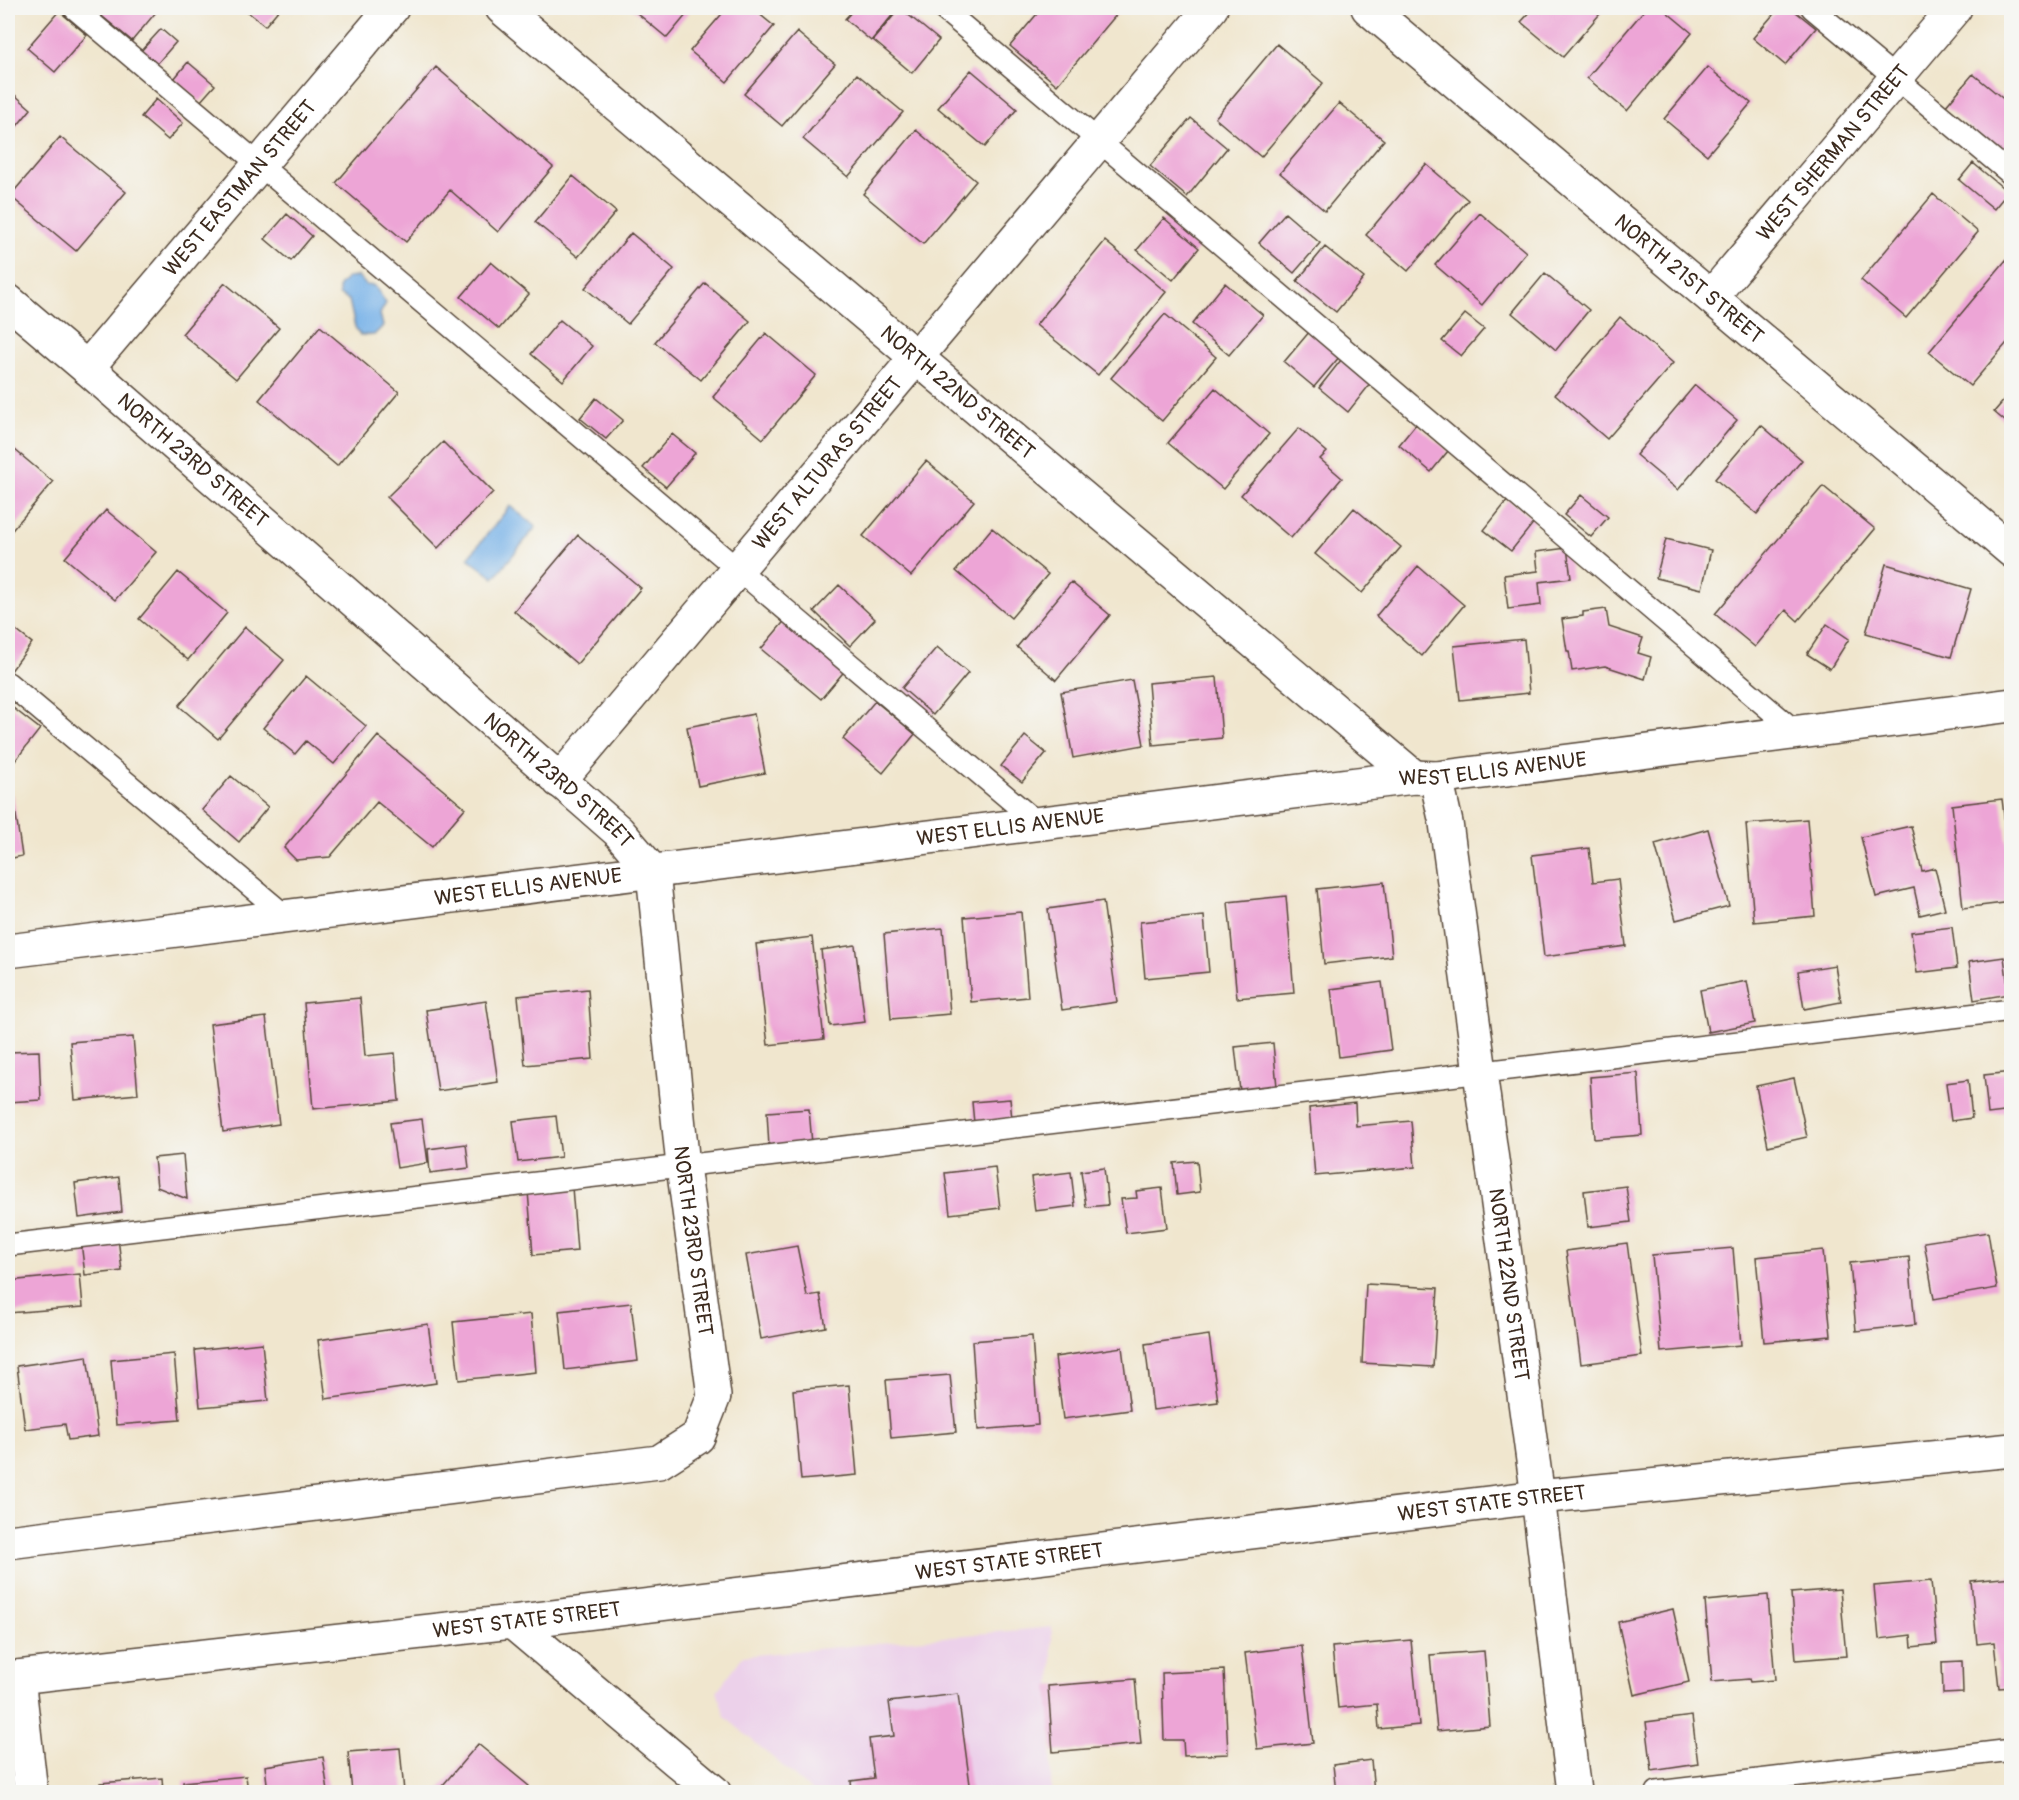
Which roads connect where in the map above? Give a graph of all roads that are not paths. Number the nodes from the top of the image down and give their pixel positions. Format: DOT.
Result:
graph roads {
  1 [pos="74,8"];
  2 [pos="392,8"];
  3 [pos="501,8"];
  4 [pos="942,8"];
  5 [pos="1211,8"];
  6 [pos="1368,8"];
  7 [pos="1812,8"];
  8 [pos="1955,8"];
  9 [pos="1896,78"];
  10 [pos="1099,140"];
  11 [pos="259,164"];
  12 [pos="2012,175"];
  13 [pos="1711,297"];
  14 [pos="8,301"];
  15 [pos="916,357"];
  16 [pos="87,368"];
  17 [pos="2012,551"];
  18 [pos="738,570"];
  19 [pos="8,683"];
  20 [pos="2012,705"];
  21 [pos="1795,731"];
  22 [pos="1425,778"];
  23 [pos="559,781"];
  24 [pos="1039,824"];
  25 [pos="653,872"];
  26 [pos="287,917"];
  27 [pos="8,951"];
  28 [pos="2012,1010"];
  29 [pos="1480,1072"];
  30 [pos="683,1166"];
  31 [pos="8,1245"];
  32 [pos="2012,1450"];
  33 [pos="1538,1497"];
  34 [pos="8,1542"];
  35 [pos="512,1622"];
  36 [pos="13,1678"];
  37 [pos="2012,1750"];
  38 [pos="31,1792"];
  39 [pos="714,1792"];
  40 [pos="1574,1792"];
  41 [pos="1657,1792"];
  1 -- 11 [label="lane"];
  2 -- 11 [label="street, WEST EASTMAN STREET"];
  3 -- 15 [label="street, NORTH 22ND STREET"];
  4 -- 10 [label="lane"];
  5 -- 10 [label="street, WEST ALTURAS STREET"];
  6 -- 13 [label="street, NORTH 21ST STREET"];
  7 -- 9 [label="lane"];
  8 -- 9 [label="street, WEST SHERMAN STREET"];
  9 -- 12 [label="lane"];
  9 -- 13 [label="street, WEST SHERMAN STREET"];
  10 -- 15 [label="street, WEST ALTURAS STREET"];
  10 -- 21 [label="lane"];
  11 -- 16 [label="street, WEST EASTMAN STREET"];
  11 -- 18 [label="lane"];
  13 -- 17 [label="street, NORTH 21ST STREET"];
  14 -- 16 [label="street, NORTH 23RD STREET"];
  15 -- 18 [label="street, WEST ALTURAS STREET"];
  15 -- 22 [label="street, NORTH 22ND STREET"];
  16 -- 23 [label="street, NORTH 23RD STREET"];
  18 -- 23 [label="street, WEST ALTURAS STREET"];
  18 -- 24 [label="lane"];
  19 -- 26 [label="lane"];
  20 -- 21 [label="street, WEST ELLIS AVENUE"];
  21 -- 22 [label="street, WEST ELLIS AVENUE"];
  22 -- 24 [label="street, WEST ELLIS AVENUE"];
  22 -- 29 [label="street, NORTH 22ND STREET"];
  23 -- 25 [label="street, NORTH 23RD STREET"];
  24 -- 25 [label="street, WEST ELLIS AVENUE"];
  25 -- 26 [label="street, WEST ELLIS AVENUE"];
  25 -- 30 [label="street, NORTH 23RD STREET"];
  26 -- 27 [label="street, WEST ELLIS AVENUE"];
  28 -- 29 [label="lane"];
  29 -- 30 [label="lane"];
  29 -- 33 [label="street, NORTH 22ND STREET"];
  30 -- 31 [label="lane"];
  30 -- 34 [label="street, NORTH 23RD STREET"];
  32 -- 33 [label="street, WEST STATE STREET"];
  33 -- 35 [label="street, WEST STATE STREET"];
  33 -- 40 [label="street, NORTH 22ND STREET"];
  35 -- 36 [label="street, WEST STATE STREET"];
  35 -- 39 [label="street"];
  36 -- 38 [label="street"];
  37 -- 41 [label="lane"];
}
